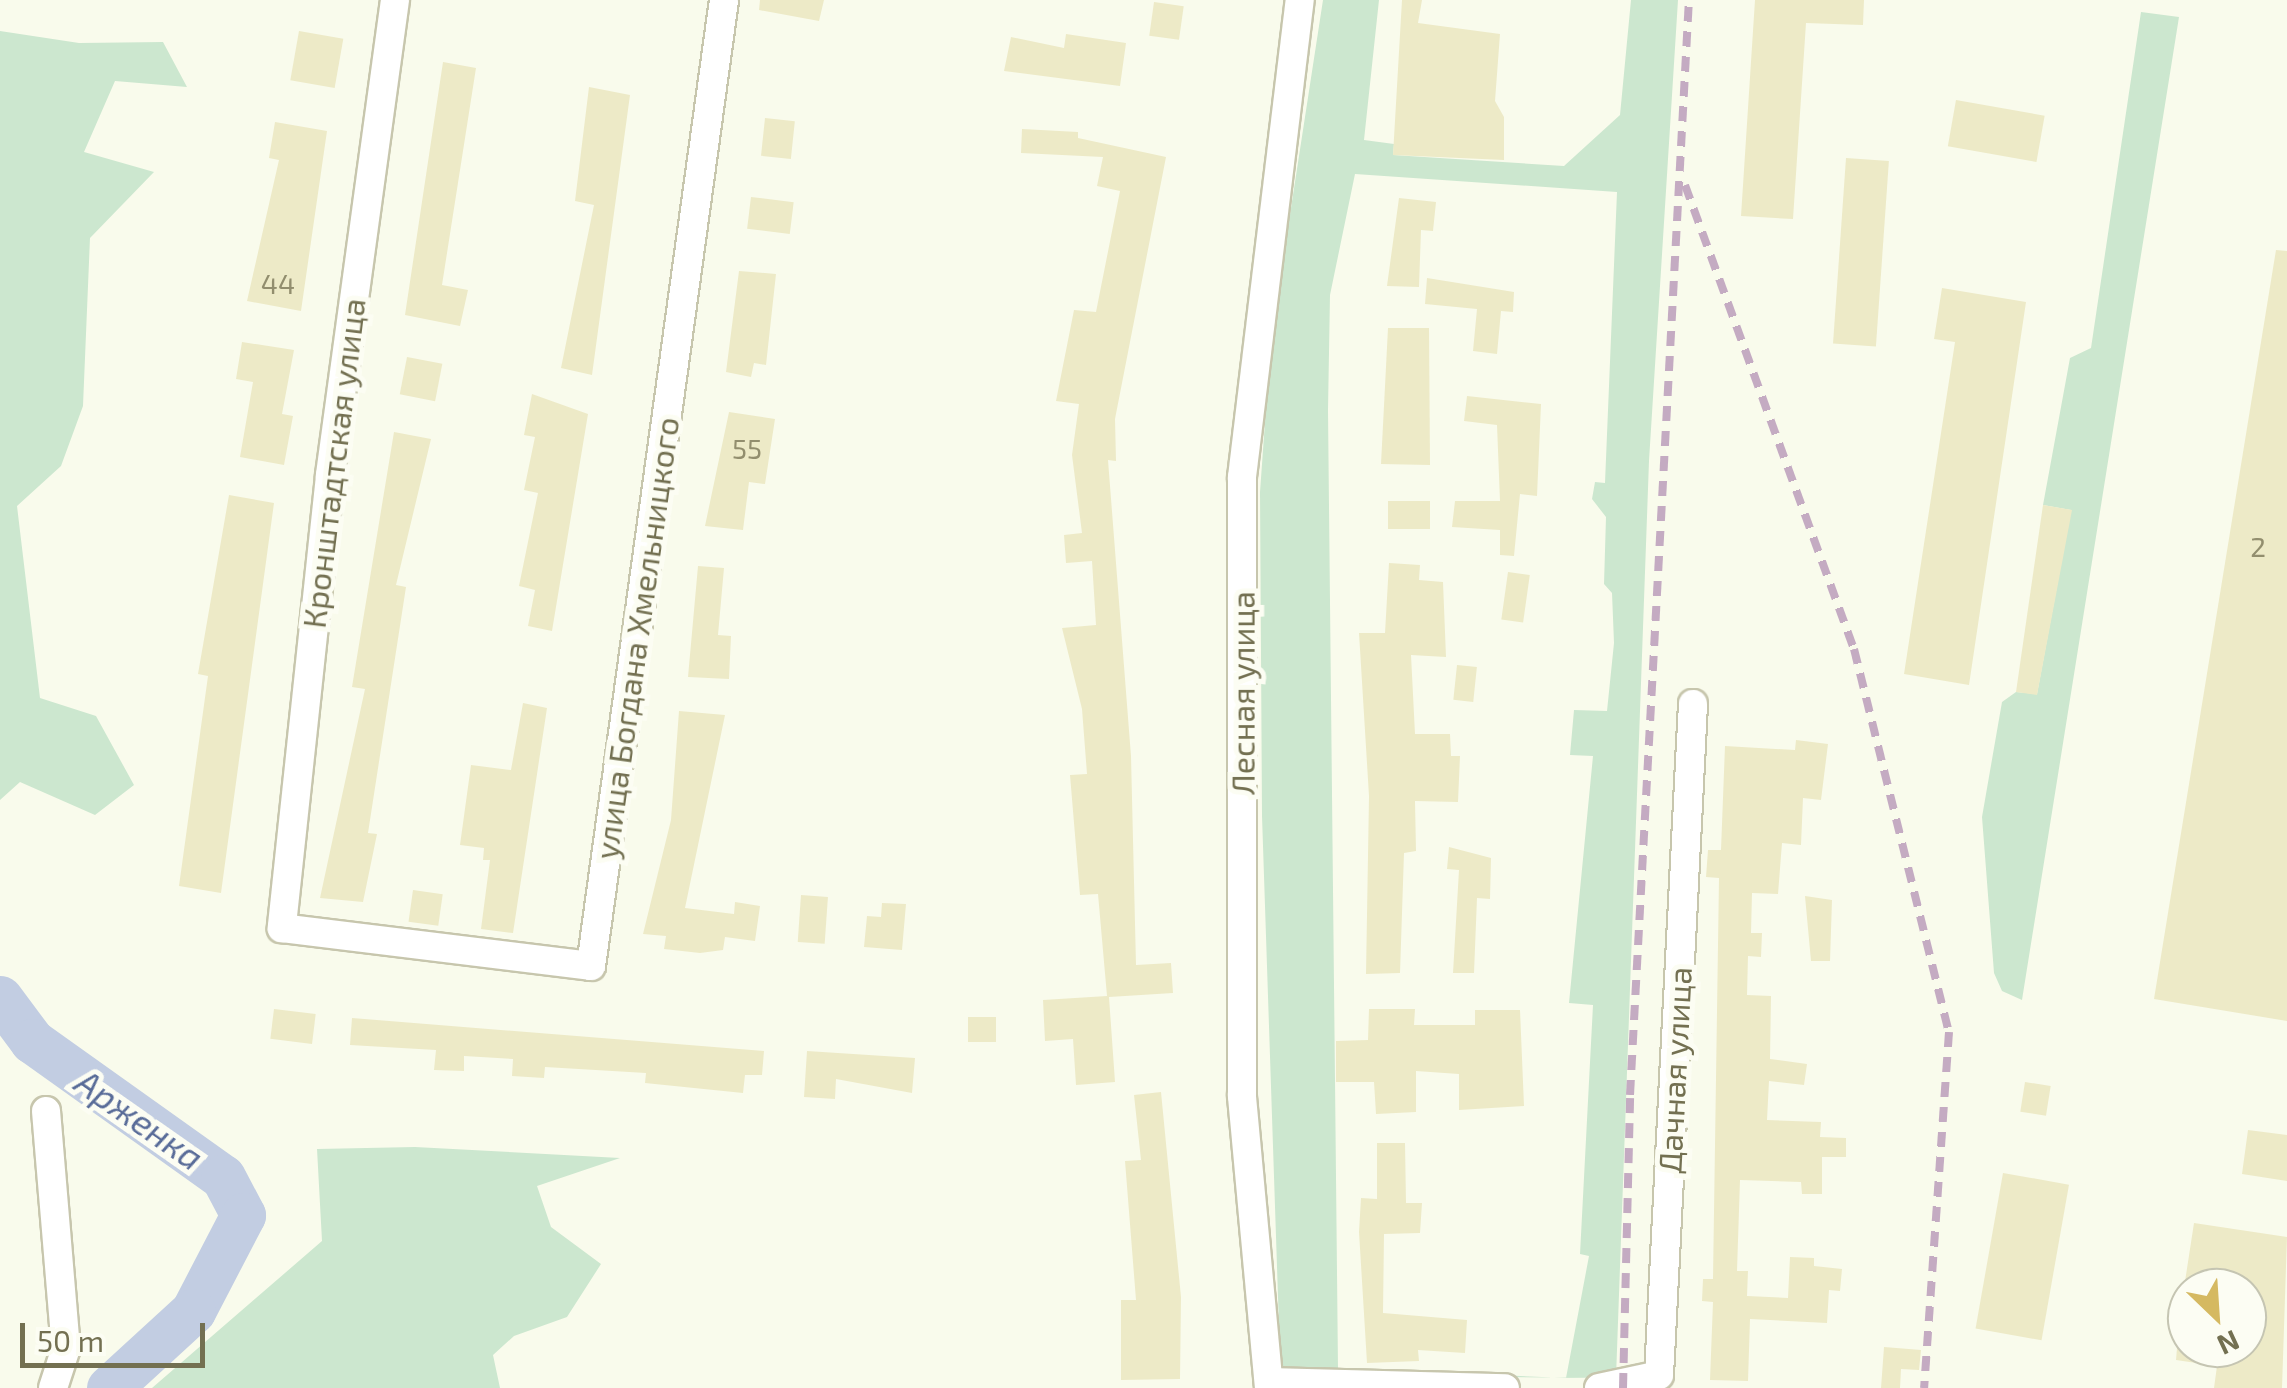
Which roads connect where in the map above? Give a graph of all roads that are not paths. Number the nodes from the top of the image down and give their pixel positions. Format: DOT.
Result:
graph roads {
  1 [pos="395,0"];
  2 [pos="724,0"];
  3 [pos="1300,0"];
  4 [pos="1693,704"];
  5 [pos="282,928"];
  6 [pos="46,1110"];
  7 [pos="1269,1385"];
  8 [pos="53,1388"];
  9 [pos="1505,1388"];
  10 [pos="1599,1388"];
  1 -- 5 [label="street, Кронштадтская улица"];
  2 -- 5 [label="street, улица Богдана Хмельницкого"];
  3 -- 7 [label="street, Лесная улица"];
  4 -- 10 [label="street, Дачная улица"];
  6 -- 8 [label="street"];
  7 -- 9 [label="street"];
}
